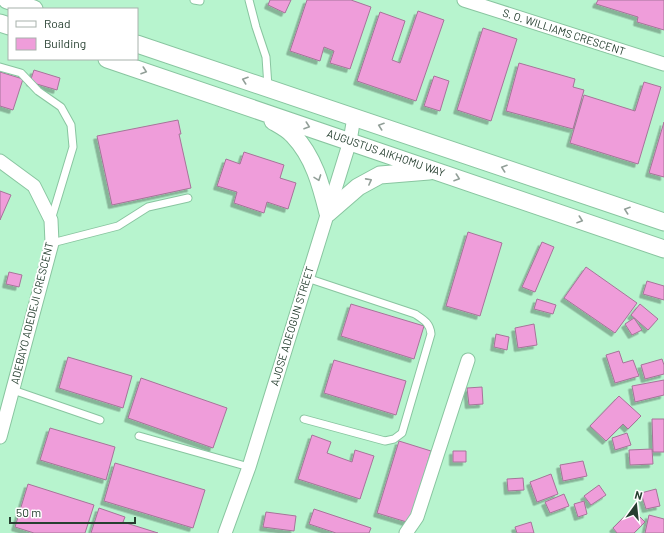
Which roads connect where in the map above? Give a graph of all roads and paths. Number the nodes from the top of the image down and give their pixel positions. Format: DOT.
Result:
graph roads {
  1 [pos="8,0"];
  2 [pos="249,0"];
  3 [pos="464,0"];
  4 [pos="489,4"];
  5 [pos="31,8"];
  6 [pos="138,44"];
  7 [pos="110,60"];
  8 [pos="664,64"];
  9 [pos="0,67"];
  10 [pos="268,88"];
  11 [pos="257,109"];
  12 [pos="354,117"];
  13 [pos="350,141"];
  14 [pos="0,161"];
  15 [pos="437,171"];
  16 [pos="188,198"];
  17 [pos="328,213"];
  18 [pos="51,220"];
  19 [pos="664,222"];
  20 [pos="52,244"];
  21 [pos="664,249"];
  22 [pos="307,278"];
  23 [pos="468,360"];
  24 [pos="13,390"];
  25 [pos="304,419"];
  26 [pos="100,420"];
  27 [pos="139,436"];
  28 [pos="0,437"];
  29 [pos="249,467"];
  30 [pos="225,533"];
  31 [pos="406,533"];
  1 -- 5 [label="street"];
  2 -- 10 [label="lane"];
  3 -- 4 [label="street, S. O. WILLIAMS CRESCENT"];
  4 -- 8 [label="street, S. O. WILLIAMS CRESCENT"];
  10 -- 6 [label="street, one-way"];
  7 -- 11 [label="street, AUGUSTUS AIKHOMU WAY, one-way"];
  9 -- 18 [label="lane"];
  10 -- 12 [label="street"];
  11 -- 13 [label="street, AUGUSTUS AIKHOMU WAY, one-way"];
  11 -- 17 [label="street, one-way"];
  12 -- 13 [label="street, AJOSE ADEOGUN STREET"];
  19 -- 12 [label="street, one-way"];
  13 -- 15 [label="street, AUGUSTUS AIKHOMU WAY"];
  13 -- 17 [label="street, AJOSE ADEOGUN STREET"];
  14 -- 18 [label="street, ADEBAYO ADEDEJI CRESCENT"];
  17 -- 15 [label="street, one-way"];
  15 -- 21 [label="street, AUGUSTUS AIKHOMU WAY, one-way"];
  16 -- 20 [label="lane"];
  17 -- 22 [label="street, AJOSE ADEOGUN STREET"];
  18 -- 20 [label="street, ADEBAYO ADEDEJI CRESCENT"];
  20 -- 24 [label="street, ADEBAYO ADEDEJI CRESCENT"];
  22 -- 25 [label="lane"];
  22 -- 29 [label="street, AJOSE ADEOGUN STREET"];
  23 -- 31 [label="street"];
  24 -- 26 [label="lane"];
  24 -- 28 [label="street, ADEBAYO ADEDEJI CRESCENT"];
  27 -- 29 [label="lane"];
  29 -- 30 [label="street, AJOSE ADEOGUN STREET"];
}
